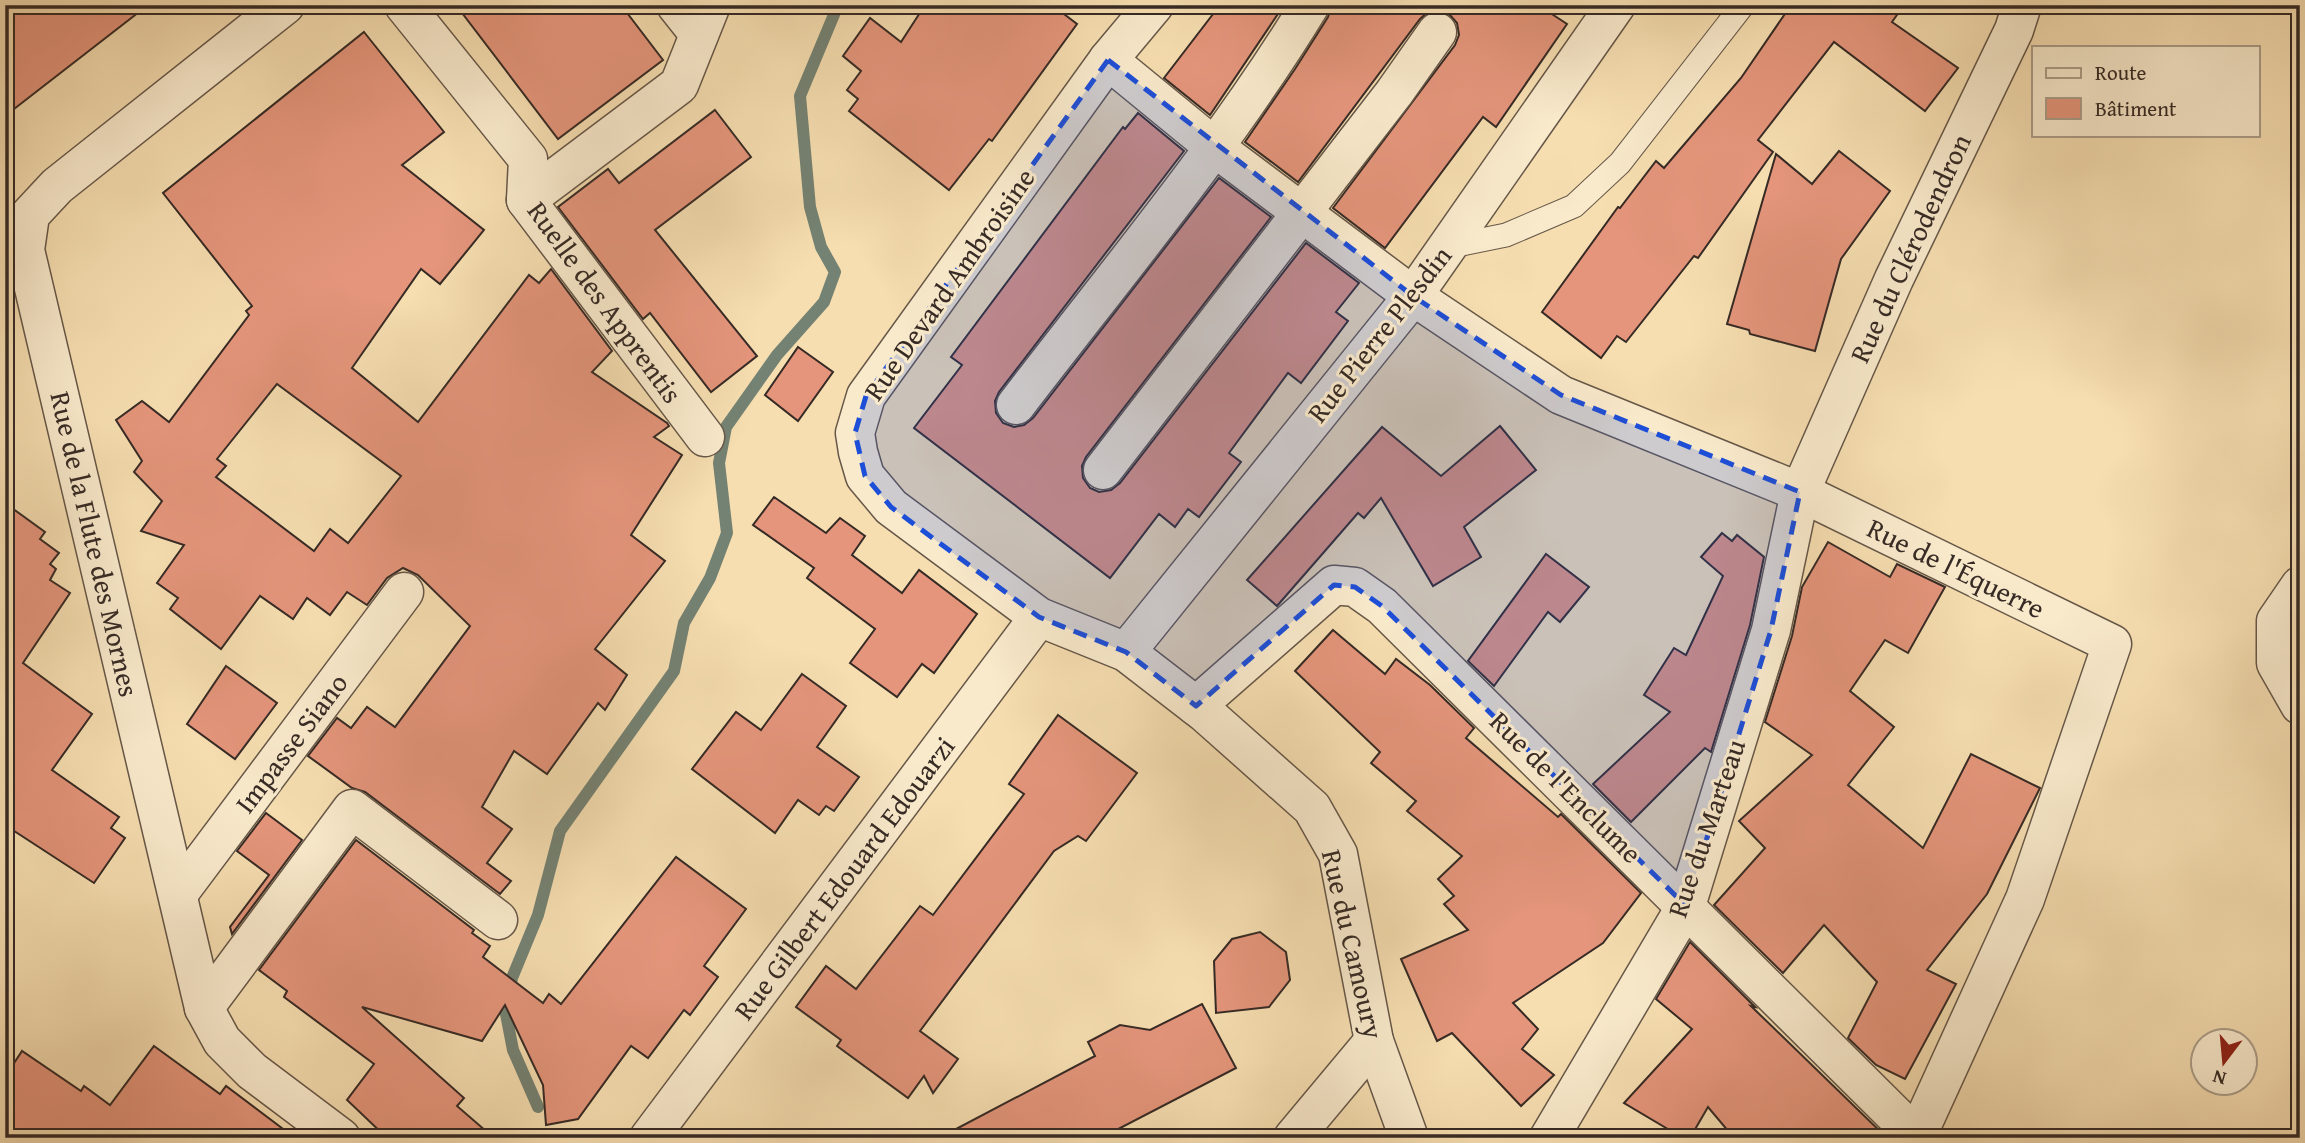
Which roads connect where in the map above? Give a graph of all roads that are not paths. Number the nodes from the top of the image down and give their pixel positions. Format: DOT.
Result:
graph roads {
  1 [pos="285,5"];
  2 [pos="404,5"];
  3 [pos="1154,5"];
  4 [pos="1310,5"];
  5 [pos="1616,5"];
  6 [pos="1743,5"];
  7 [pos="2022,5"];
  8 [pos="695,15"];
  9 [pos="1437,32"];
  10 [pos="1108,60"];
  11 [pos="1213,146"];
  12 [pos="526,200"];
  13 [pos="1300,211"];
  14 [pos="1447,247"];
  15 [pos="1413,296"];
  16 [pos="1016,405"];
  17 [pos="705,437"];
  18 [pos="1103,470"];
  19 [pos="1800,492"];
  20 [pos="2300,586"];
  21 [pos="404,592"];
  22 [pos="1039,617"];
  23 [pos="1126,652"];
  24 [pos="2300,705"];
  25 [pos="1201,710"];
  26 [pos="178,894"];
  27 [pos="1686,906"];
  28 [pos="498,920"];
  29 [pos="204,1008"];
  30 [pos="1374,1041"];
  31 [pos="1917,1137"];
  32 [pos="341,1138"];
  33 [pos="649,1138"];
  34 [pos="1293,1138"];
  35 [pos="1409,1138"];
  36 [pos="1549,1138"];
  1 -- 26 [label="street, Rue de la Flute des Mornes"];
  2 -- 12 [label="street, Ruelle des Apprentis"];
  3 -- 10 [label="street, Rue Devard Ambroisine"];
  4 -- 11 [label="street"];
  5 -- 14 [label="street, Rue Pierre Plesdin"];
  6 -- 14 [label="lane"];
  7 -- 19 [label="street, Rue du Clérodendron"];
  8 -- 12 [label="street"];
  9 -- 13 [label="street"];
  10 -- 11 [label="street, Rue de l'Équerre"];
  10 -- 22 [label="street, Rue Devard Ambroisine"];
  11 -- 13 [label="street, Rue de l'Équerre"];
  11 -- 16 [label="street"];
  12 -- 17 [label="street, Ruelle des Apprentis"];
  13 -- 15 [label="street, Rue de l'Équerre"];
  13 -- 18 [label="street"];
  14 -- 15 [label="street, Rue Pierre Plesdin"];
  15 -- 19 [label="street, Rue de l'Équerre"];
  15 -- 23 [label="street, Rue Pierre Plesdin"];
  19 -- 27 [label="street, Rue du Marteau"];
  19 -- 31 [label="street, Rue de l'Équerre"];
  20 -- 24 [label="street"];
  21 -- 26 [label="street, Impasse Siano"];
  22 -- 23 [label="street, Rue Devard Ambroisine"];
  22 -- 33 [label="street, Rue Gilbert Edouard Edouarzi"];
  23 -- 25 [label="street, Rue Devard Ambroisine"];
  25 -- 27 [label="street, Rue de l'Enclume"];
  25 -- 30 [label="street, Rue du Camoury"];
  26 -- 29 [label="street, Rue de la Flute des Mornes"];
  27 -- 31 [label="street, Rue de l'Enclume"];
  27 -- 36 [label="street, Rue du Marteau"];
  28 -- 29 [label="street"];
  29 -- 32 [label="street, Rue de la Flute des Mornes"];
  30 -- 34 [label="street"];
  30 -- 35 [label="street, Rue du Camoury"];
}
